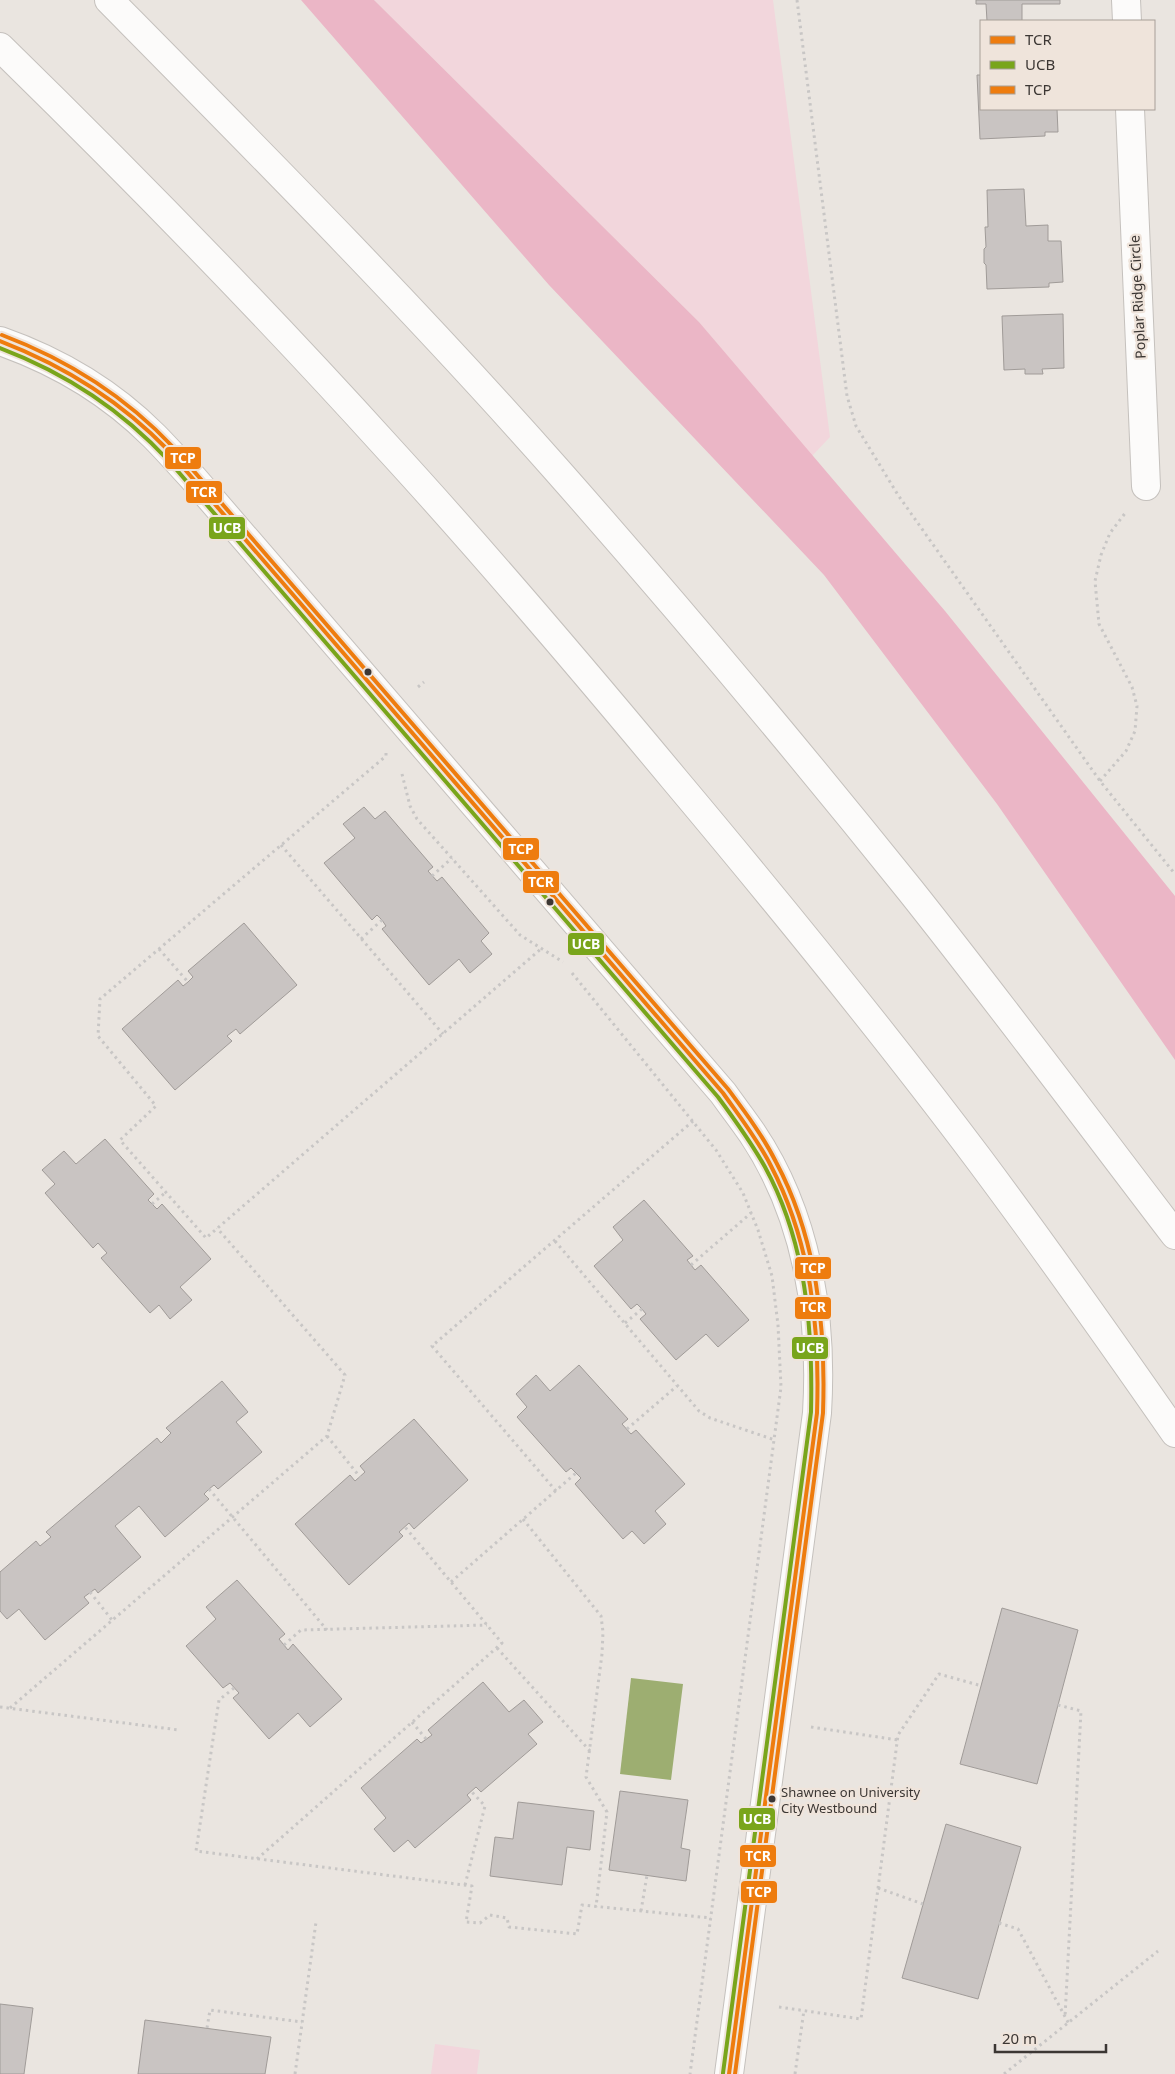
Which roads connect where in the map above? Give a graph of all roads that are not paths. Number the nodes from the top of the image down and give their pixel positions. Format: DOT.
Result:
graph roads {
  1 [pos="109,0"];
  2 [pos="1126,0"];
  3 [pos="1127,20"];
  4 [pos="0,47"];
  5 [pos="1130,110"];
  6 [pos="0,341"];
  7 [pos="1146,486"];
  8 [pos="1175,1234"];
  9 [pos="1175,1433"];
  10 [pos="729,2074"];
  1 -- 8 [label="main road"];
  2 -- 3 [label="main road"];
  4 -- 9 [label="main road"];
  5 -- 7 [label="main road, Poplar Ridge Circle"];
  6 -- 10 [label="main road"];
}
